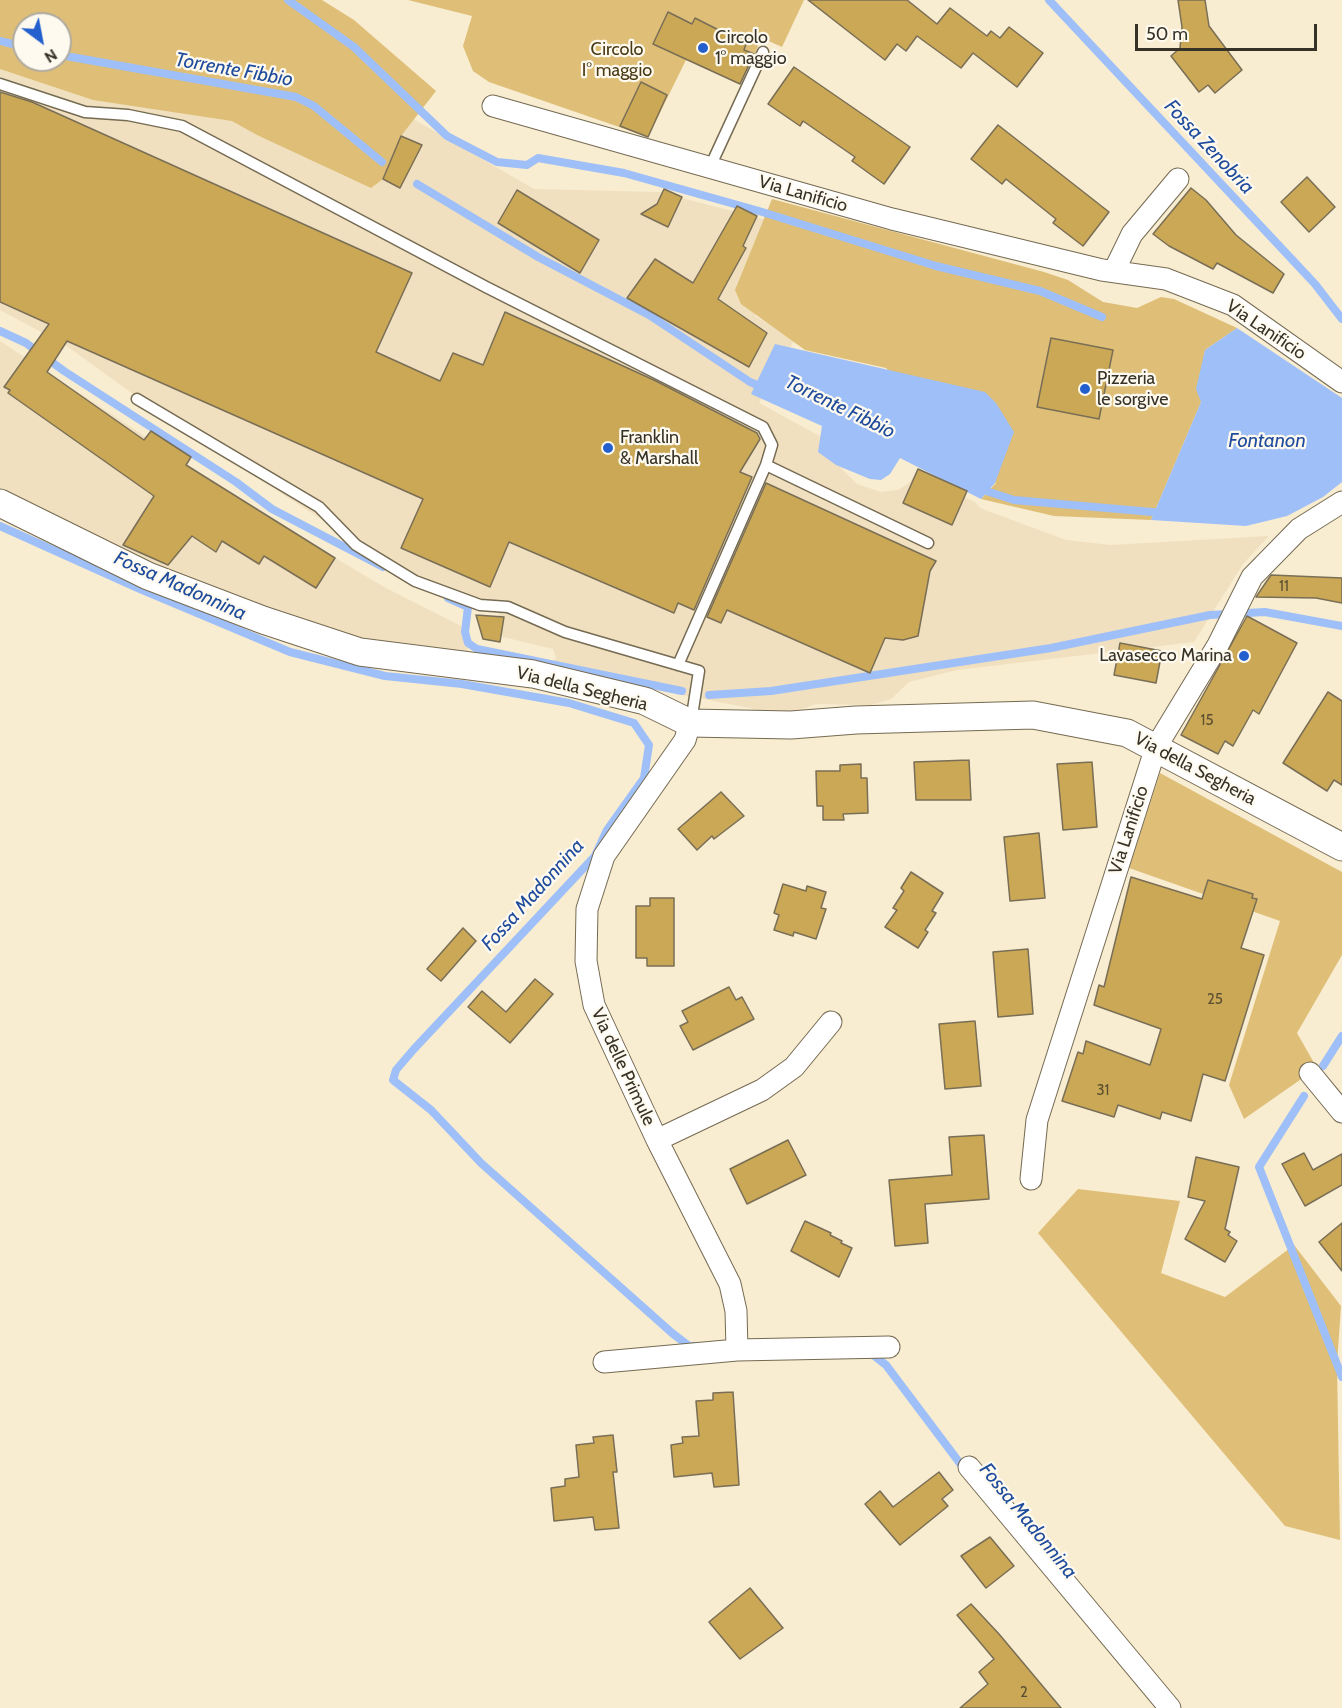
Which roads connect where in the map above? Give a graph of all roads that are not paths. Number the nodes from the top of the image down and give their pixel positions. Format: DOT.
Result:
graph roads {
  1 [pos="763,52"];
  2 [pos="0,84"];
  3 [pos="493,106"];
  4 [pos="710,167"];
  5 [pos="1178,180"];
  6 [pos="1114,272"];
  7 [pos="1342,382"];
  8 [pos="136,399"];
  9 [pos="766,465"];
  10 [pos="1342,502"];
  11 [pos="0,503"];
  12 [pos="928,543"];
  13 [pos="678,665"];
  14 [pos="690,723"];
  15 [pos="1156,747"];
  16 [pos="1342,847"];
  17 [pos="831,1022"];
  18 [pos="1310,1073"];
  19 [pos="1342,1112"];
  20 [pos="657,1140"];
  21 [pos="1031,1179"];
  22 [pos="889,1347"];
  23 [pos="736,1350"];
  24 [pos="604,1362"];
  25 [pos="969,1467"];
  26 [pos="1170,1708"];
  1 -- 4 [label="lane"];
  2 -- 9 [label="lane"];
  3 -- 4 [label="street, Via Lanificio"];
  4 -- 6 [label="street, Via Lanificio"];
  5 -- 6 [label="street"];
  6 -- 7 [label="street, Via Lanificio"];
  8 -- 13 [label="lane"];
  9 -- 12 [label="lane"];
  9 -- 13 [label="lane"];
  10 -- 15 [label="street, Via Lanificio"];
  11 -- 14 [label="street, Via della Segheria"];
  13 -- 14 [label="lane"];
  14 -- 15 [label="street, Via della Segheria"];
  14 -- 20 [label="street, Via delle Primule"];
  15 -- 16 [label="street, Via della Segheria"];
  15 -- 21 [label="street, Via Lanificio"];
  17 -- 20 [label="street"];
  18 -- 19 [label="street"];
  20 -- 23 [label="street, Via delle Primule"];
  22 -- 23 [label="street"];
  23 -- 24 [label="street"];
  25 -- 26 [label="street"];
}
